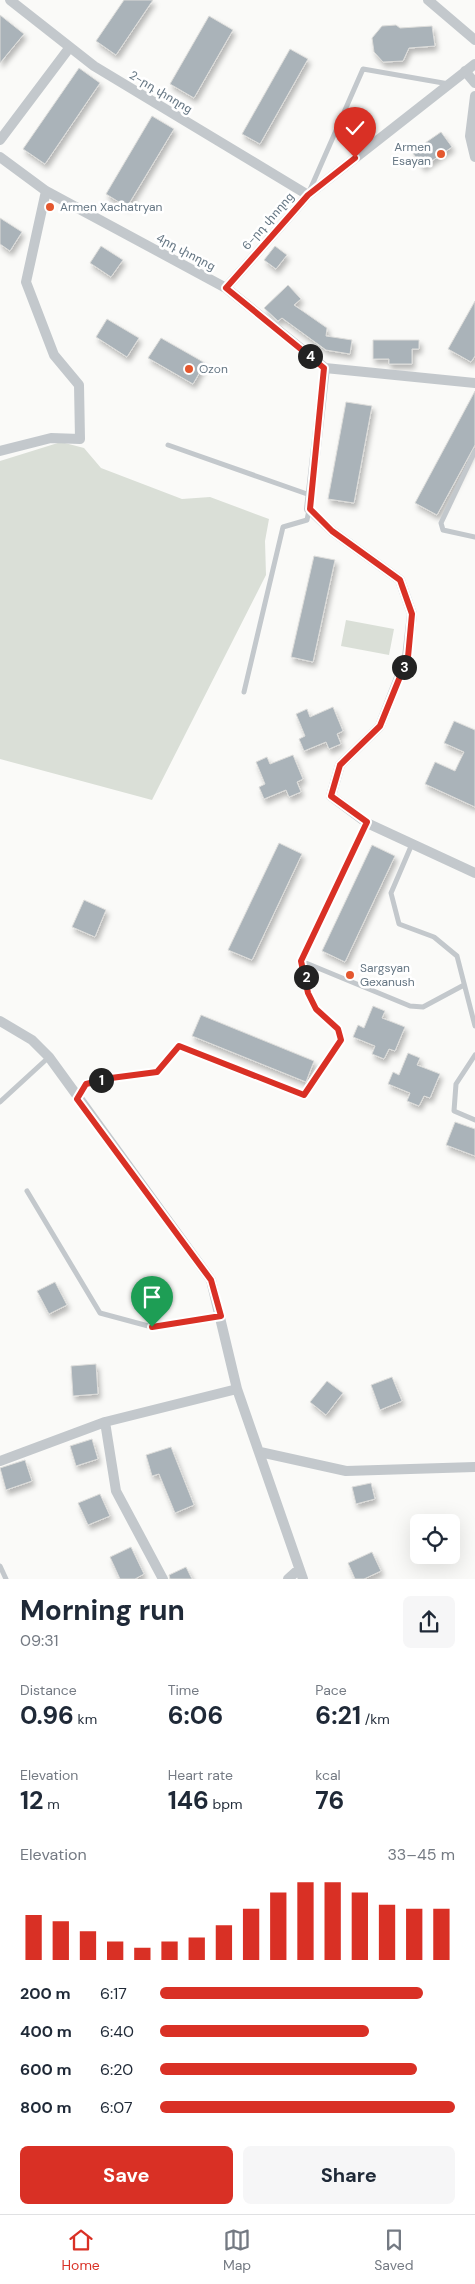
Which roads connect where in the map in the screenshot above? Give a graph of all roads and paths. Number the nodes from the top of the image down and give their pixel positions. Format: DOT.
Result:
graph roads {
  1 [pos="10,0"];
  2 [pos="428,0"];
  3 [pos="475,40"];
  4 [pos="70,47"];
  5 [pos="475,64"];
  6 [pos="466,71"];
  7 [pos="475,83"];
  8 [pos="449,84"];
  9 [pos="475,96"];
  10 [pos="0,140"];
  11 [pos="0,157"];
  12 [pos="475,157"];
  13 [pos="46,191"];
  14 [pos="308,195"];
  15 [pos="226,288"];
  16 [pos="324,368"];
  17 [pos="475,383"];
  18 [pos="168,445"];
  19 [pos="0,451"];
  20 [pos="475,451"];
  21 [pos="310,494"];
  22 [pos="310,509"];
  23 [pos="475,537"];
  24 [pos="244,692"];
  25 [pos="367,822"];
  26 [pos="412,844"];
  27 [pos="475,873"];
  28 [pos="301,961"];
  29 [pos="464,985"];
  30 [pos="0,1021"];
  31 [pos="475,1026"];
  32 [pos="475,1055"];
  33 [pos="49,1057"];
  34 [pos="77,1099"];
  35 [pos="0,1102"];
  36 [pos="475,1120"];
  37 [pos="27,1191"];
  38 [pos="221,1316"];
  39 [pos="238,1389"];
  40 [pos="104,1422"];
  41 [pos="260,1452"];
  42 [pos="0,1462"];
  43 [pos="475,1467"];
  44 [pos="0,1566"];
  45 [pos="300,1575"];
  46 [pos="6,1579"];
  47 [pos="163,1579"];
  48 [pos="288,1579"];
  1 -- 4 [label="street, 2-րդ փողոց"];
  2 -- 3 [label="street"];
  4 -- 10 [label="street"];
  4 -- 14 [label="street, 2-րդ փողոց"];
  5 -- 6 [label="street, 6-րդ փողոց"];
  6 -- 7 [label="street"];
  6 -- 8 [label="street, 6-րդ փողոց"];
  8 -- 14 [label="street, 6-րդ փողոց"];
  8 -- 14 [label="lane"];
  9 -- 12 [label="street"];
  11 -- 13 [label="street, 4րդ փողոց"];
  13 -- 15 [label="street, 4րդ փողոց"];
  13 -- 19 [label="street"];
  14 -- 15 [label="street, 6-րդ փողոց"];
  15 -- 16 [label="street, 4րդ փողոց"];
  16 -- 17 [label="street"];
  16 -- 21 [label="street"];
  18 -- 21 [label="lane"];
  20 -- 23 [label="lane"];
  21 -- 22 [label="street"];
  22 -- 24 [label="lane"];
  22 -- 25 [label="street"];
  25 -- 26 [label="street"];
  25 -- 28 [label="lane"];
  26 -- 27 [label="street"];
  26 -- 29 [label="lane"];
  28 -- 29 [label="lane"];
  28 -- 34 [label="lane"];
  29 -- 31 [label="lane"];
  30 -- 33 [label="street"];
  32 -- 36 [label="lane"];
  33 -- 34 [label="street"];
  33 -- 35 [label="lane"];
  34 -- 38 [label="street"];
  37 -- 38 [label="lane"];
  38 -- 39 [label="street"];
  39 -- 40 [label="street"];
  39 -- 41 [label="street"];
  40 -- 42 [label="street"];
  40 -- 47 [label="street"];
  41 -- 43 [label="street"];
  41 -- 45 [label="street"];
  44 -- 46 [label="lane"];
  45 -- 48 [label="street"];
}
